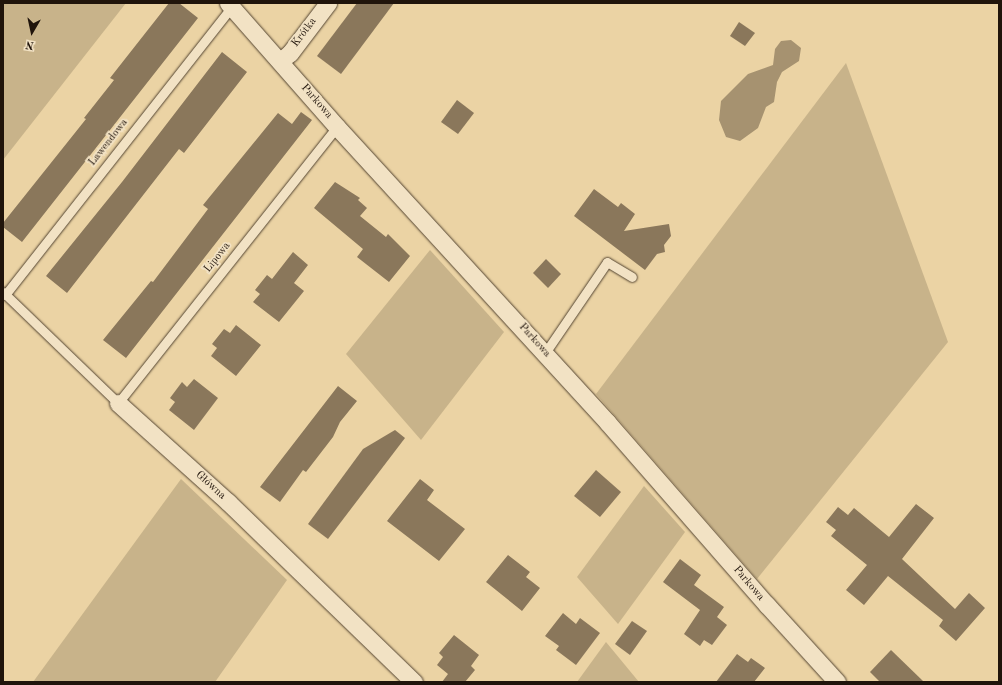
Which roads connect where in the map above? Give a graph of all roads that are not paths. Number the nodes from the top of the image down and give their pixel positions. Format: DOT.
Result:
graph roads {
  1 [pos="328,3"];
  2 [pos="230,5"];
  3 [pos="280,60"];
  4 [pos="337,127"];
  5 [pos="632,277"];
  6 [pos="4,294"];
  7 [pos="544,353"];
  8 [pos="118,404"];
  9 [pos="414,682"];
  10 [pos="837,682"];
  1 -- 3 [label="street, Krótka"];
  2 -- 3 [label="street, Parkowa"];
  2 -- 6 [label="lane, Lawendowa"];
  3 -- 4 [label="street, Parkowa"];
  4 -- 7 [label="street, Parkowa"];
  4 -- 8 [label="lane, Lipowa"];
  5 -- 7 [label="lane"];
  6 -- 8 [label="lane, Główna"];
  7 -- 10 [label="street, Parkowa"];
  8 -- 9 [label="street, Główna"];
}
